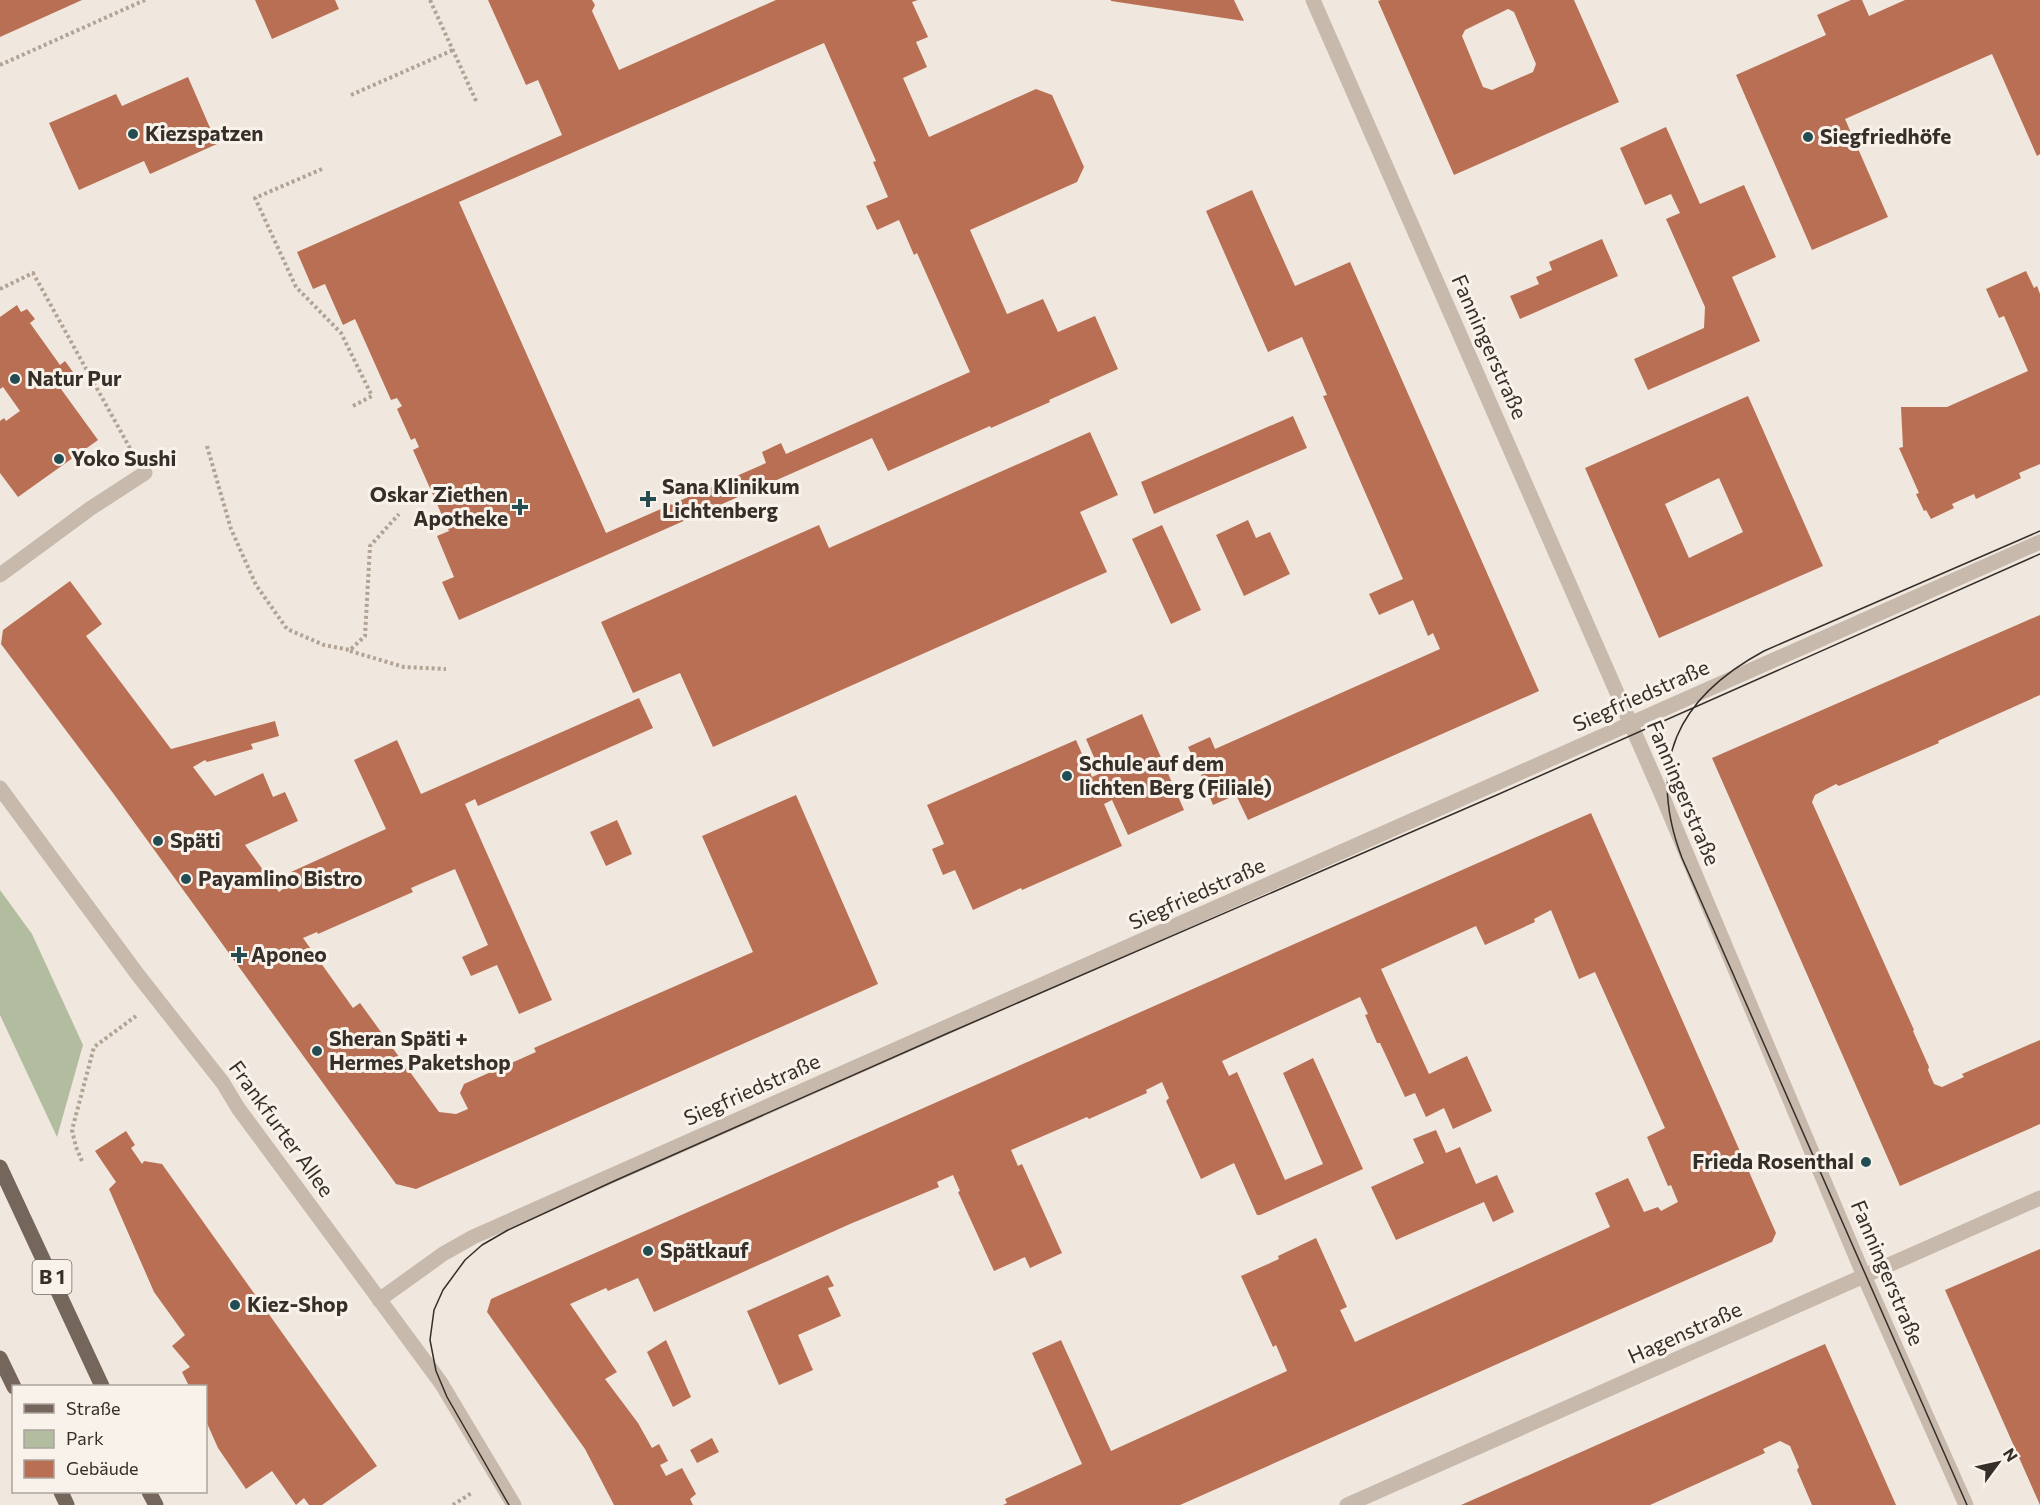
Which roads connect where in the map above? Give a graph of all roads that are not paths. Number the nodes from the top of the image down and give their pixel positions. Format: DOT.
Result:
graph roads {
  1 [pos="1313,0"];
  2 [pos="145,473"];
  3 [pos="2040,542"];
  4 [pos="0,574"];
  5 [pos="1630,723"];
  6 [pos="0,788"];
  7 [pos="0,1167"];
  8 [pos="2040,1198"];
  9 [pos="1864,1276"];
  10 [pos="379,1299"];
  11 [pos="0,1358"];
  12 [pos="13,1385"];
  13 [pos="102,1385"];
  14 [pos="514,1505"];
  15 [pos="1347,1505"];
  16 [pos="1966,1505"];
  1 -- 5 [label="street, Fanningerstraße"];
  2 -- 4 [label="street"];
  3 -- 5 [label="street, Siegfriedstraße"];
  5 -- 9 [label="street, Fanningerstraße"];
  5 -- 10 [label="street, Siegfriedstraße"];
  6 -- 10 [label="street, Frankfurter Allee"];
  7 -- 13 [label="main road, B 1"];
  8 -- 9 [label="street, Hagenstraße"];
  9 -- 15 [label="street, Hagenstraße"];
  9 -- 16 [label="street, Fanningerstraße"];
  10 -- 14 [label="street, Frankfurter Allee"];
  11 -- 12 [label="main road"];
}
